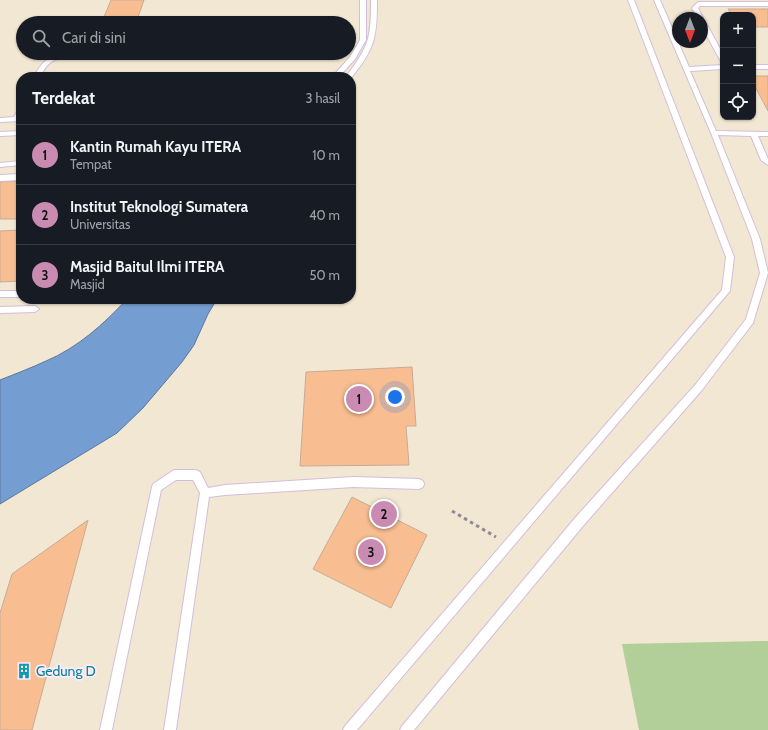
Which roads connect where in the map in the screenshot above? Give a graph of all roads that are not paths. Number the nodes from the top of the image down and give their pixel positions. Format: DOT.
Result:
graph roads {
  1 [pos="363,0"];
  2 [pos="374,0"];
  3 [pos="631,0"];
  4 [pos="657,0"];
  5 [pos="768,4"];
  6 [pos="697,12"];
  7 [pos="708,32"];
  8 [pos="356,53"];
  9 [pos="720,54"];
  10 [pos="48,60"];
  11 [pos="351,60"];
  12 [pos="720,67"];
  13 [pos="756,67"];
  14 [pos="768,67"];
  15 [pos="687,69"];
  16 [pos="40,72"];
  17 [pos="340,72"];
  18 [pos="353,72"];
  19 [pos="16,119"];
  20 [pos="0,120"];
  21 [pos="16,133"];
  22 [pos="714,133"];
  23 [pos="0,134"];
  24 [pos="754,134"];
  25 [pos="768,134"];
  26 [pos="758,146"];
  27 [pos="768,146"];
  28 [pos="16,163"];
  29 [pos="768,163"];
  30 [pos="0,165"];
  31 [pos="16,176"];
  32 [pos="0,178"];
  33 [pos="0,294"];
  34 [pos="16,294"];
  35 [pos="0,310"];
  36 [pos="35,310"];
  37 [pos="420,484"];
  38 [pos="205,493"];
  39 [pos="106,730"];
  40 [pos="170,730"];
  41 [pos="349,730"];
  42 [pos="406,730"];
  1 -- 8 [label="lane"];
  2 -- 18 [label="lane"];
  3 -- 41 [label="lane"];
  4 -- 15 [label="lane"];
  5 -- 6 [label="lane"];
  7 -- 9 [label="lane"];
  10 -- 16 [label="lane"];
  11 -- 17 [label="lane"];
  12 -- 15 [label="lane"];
  13 -- 14 [label="lane"];
  15 -- 22 [label="lane"];
  19 -- 20 [label="lane"];
  21 -- 23 [label="lane"];
  22 -- 24 [label="lane"];
  22 -- 42 [label="lane"];
  24 -- 25 [label="lane"];
  24 -- 26 [label="lane"];
  26 -- 27 [label="lane"];
  26 -- 29 [label="lane"];
  28 -- 30 [label="lane"];
  31 -- 32 [label="lane"];
  33 -- 34 [label="lane"];
  35 -- 36 [label="lane"];
  37 -- 38 [label="lane"];
  38 -- 39 [label="lane"];
  38 -- 40 [label="lane"];
}
